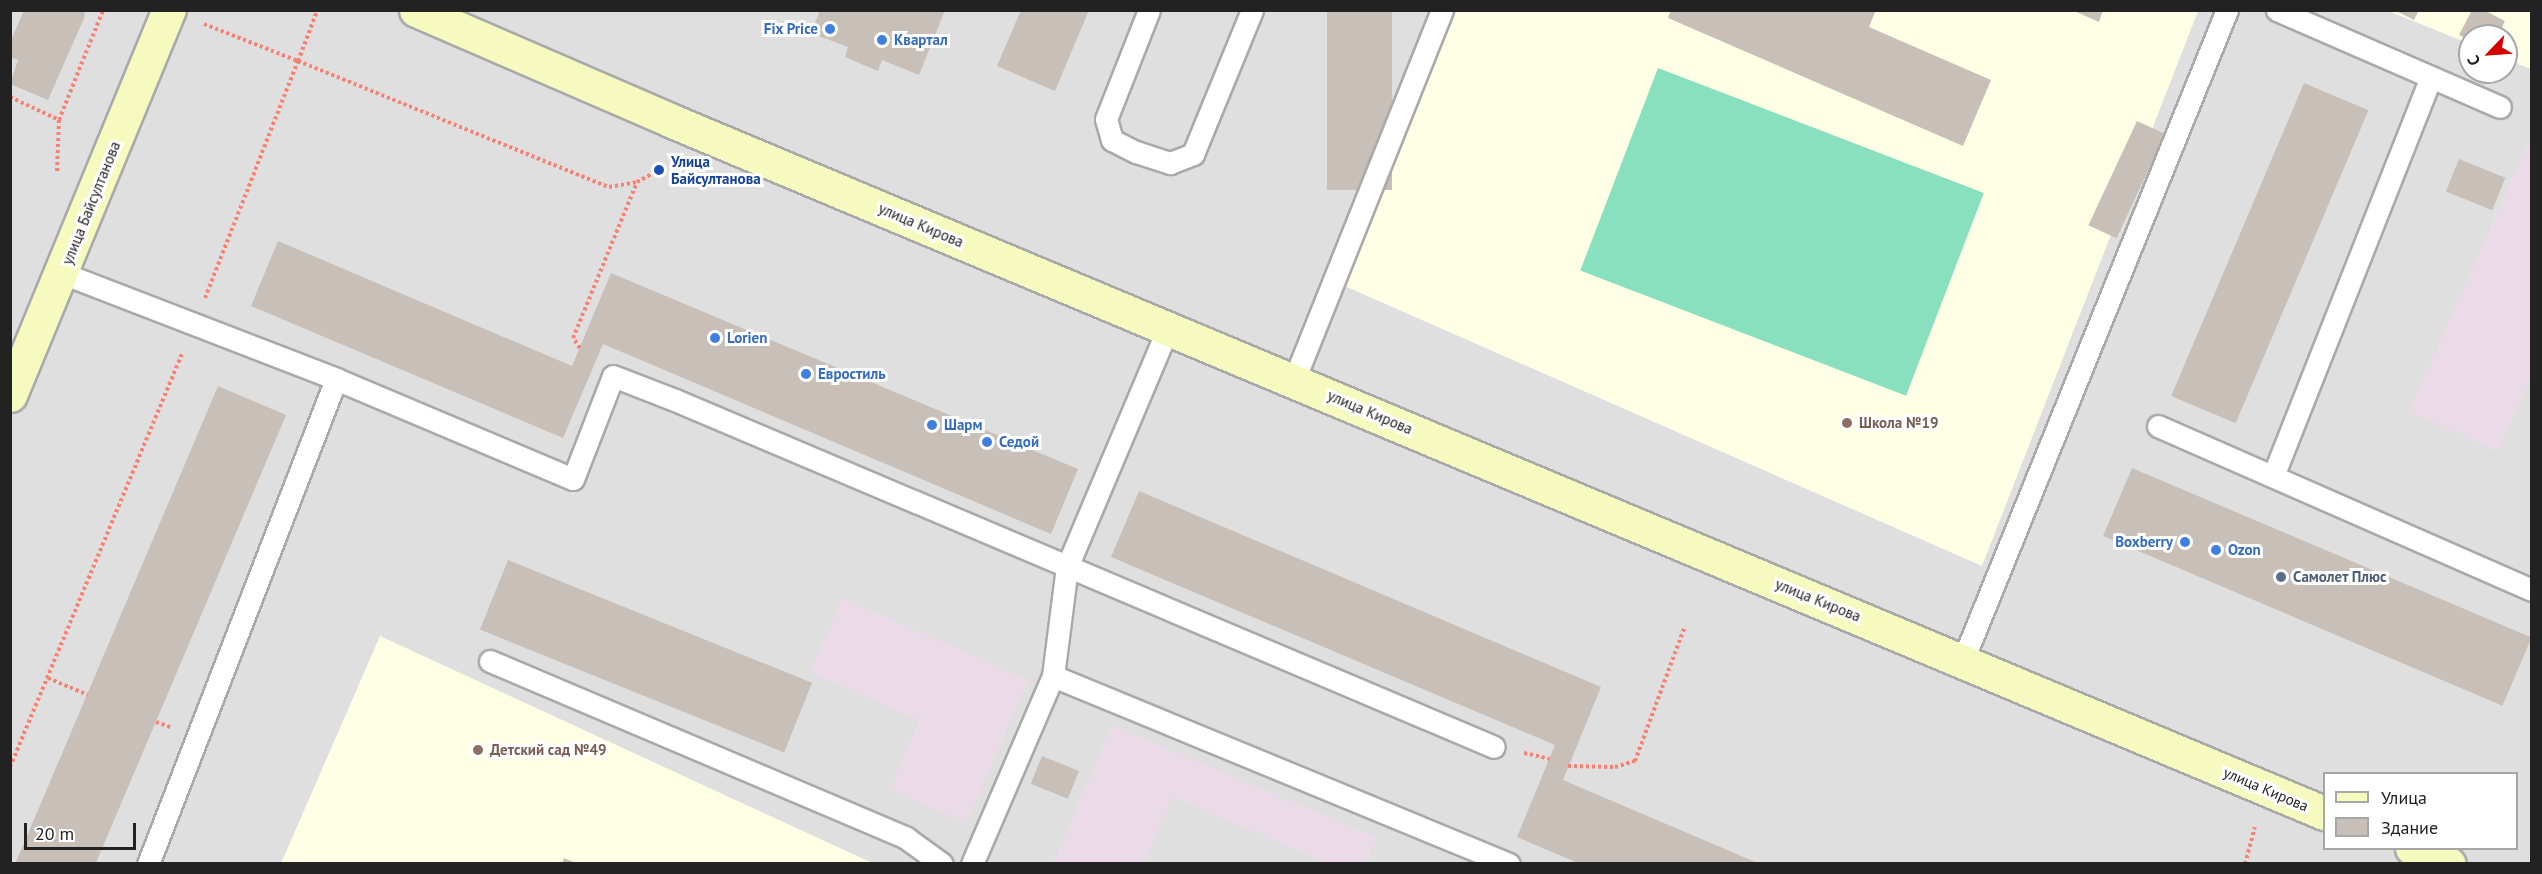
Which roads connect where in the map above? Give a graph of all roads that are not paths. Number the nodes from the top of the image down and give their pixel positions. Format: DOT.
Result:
graph roads {
  1 [pos="170,10"];
  2 [pos="416,10"];
  3 [pos="1149,10"];
  4 [pos="1252,10"];
  5 [pos="1442,10"];
  6 [pos="2227,10"];
  7 [pos="2277,10"];
  8 [pos="2431,77"];
  9 [pos="2500,107"];
  10 [pos="62,273"];
  11 [pos="1168,328"];
  12 [pos="336,380"];
  13 [pos="1294,380"];
  14 [pos="10,395"];
  15 [pos="2158,426"];
  16 [pos="2273,476"];
  17 [pos="1067,567"];
  18 [pos="2532,590"];
  19 [pos="1963,660"];
  20 [pos="490,661"];
  21 [pos="1053,676"];
  22 [pos="1494,747"];
  23 [pos="2323,812"];
  24 [pos="2414,850"];
  25 [pos="148,864"];
  26 [pos="942,864"];
  27 [pos="972,864"];
  28 [pos="1509,864"];
  29 [pos="2449,864"];
  1 -- 10 [label="main road, улица Байсултанова"];
  2 -- 11 [label="main road, улица Кирова"];
  3 -- 4 [label="lane"];
  5 -- 13 [label="lane"];
  6 -- 19 [label="lane"];
  7 -- 8 [label="lane"];
  8 -- 9 [label="lane"];
  8 -- 16 [label="lane"];
  10 -- 12 [label="lane"];
  10 -- 14 [label="main road, улица Байсултанова"];
  11 -- 13 [label="main road, улица Кирова"];
  11 -- 17 [label="lane"];
  12 -- 17 [label="lane"];
  12 -- 25 [label="lane"];
  13 -- 19 [label="main road, улица Кирова"];
  15 -- 16 [label="lane"];
  16 -- 18 [label="lane"];
  17 -- 21 [label="lane"];
  17 -- 22 [label="lane"];
  19 -- 23 [label="main road, улица Кирова"];
  20 -- 26 [label="lane"];
  21 -- 27 [label="lane"];
  21 -- 28 [label="lane"];
  24 -- 29 [label="main road"];
}
